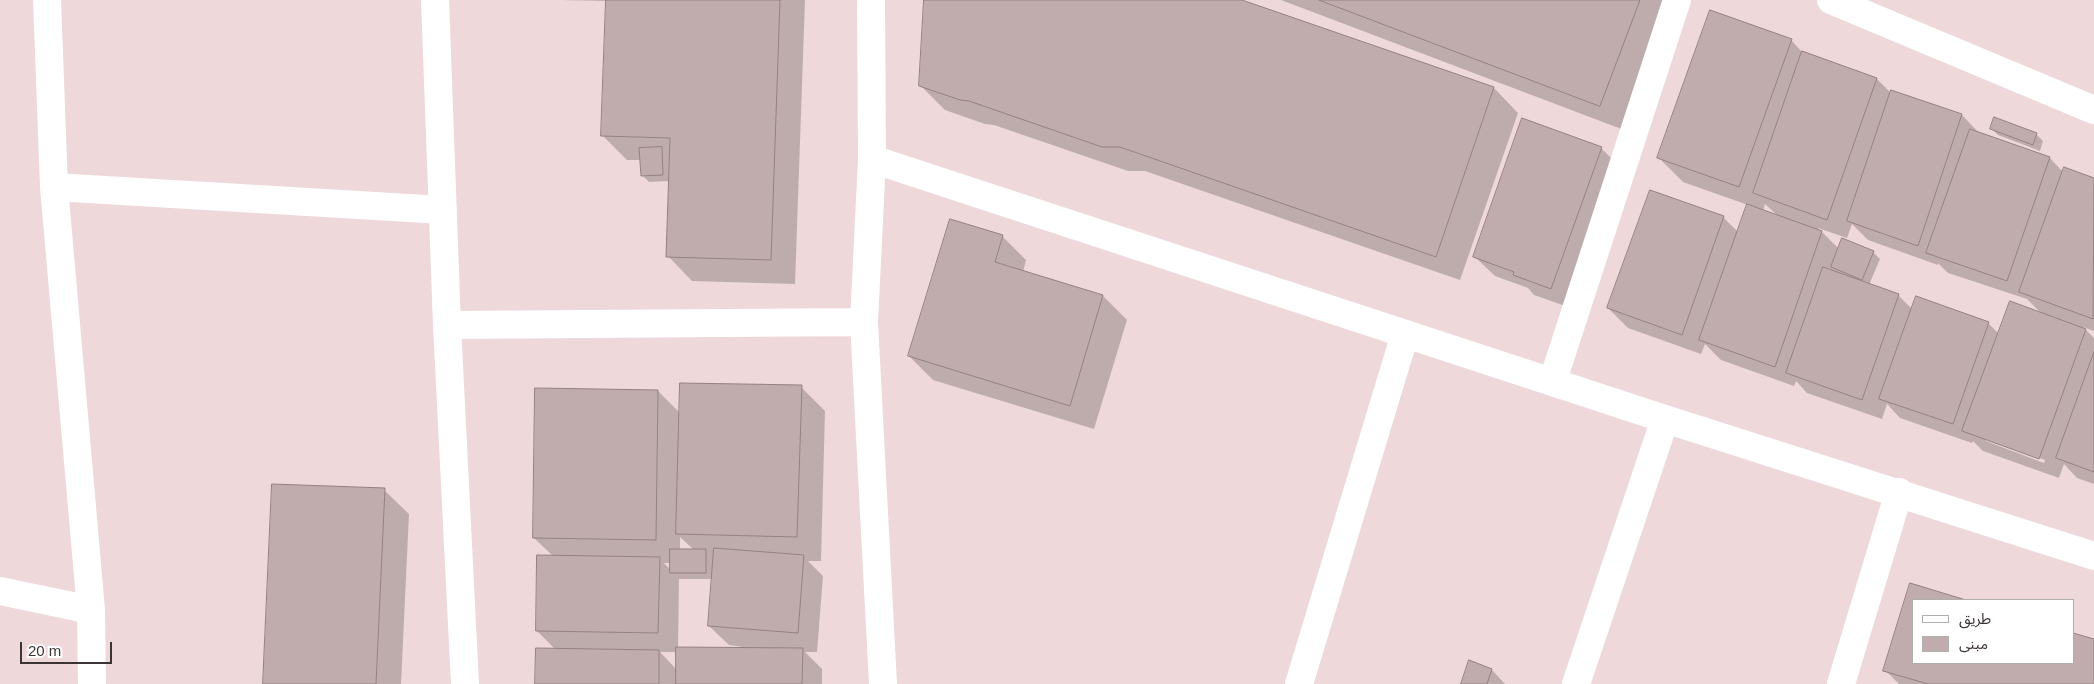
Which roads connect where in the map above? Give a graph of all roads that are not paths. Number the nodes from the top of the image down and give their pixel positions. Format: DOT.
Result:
graph roads {
  1 [pos="47,0"];
  2 [pos="435,0"];
  3 [pos="871,0"];
  4 [pos="1677,0"];
  5 [pos="1831,0"];
  6 [pos="2094,110"];
  7 [pos="872,159"];
  8 [pos="54,187"];
  9 [pos="443,210"];
  10 [pos="864,322"];
  11 [pos="447,325"];
  12 [pos="1405,334"];
  13 [pos="1553,380"];
  14 [pos="1665,419"];
  15 [pos="1898,492"];
  16 [pos="2094,556"];
  17 [pos="0,591"];
  18 [pos="91,610"];
  19 [pos="92,684"];
  20 [pos="465,684"];
  21 [pos="883,684"];
  22 [pos="1299,684"];
  23 [pos="1576,684"];
  24 [pos="1841,684"];
  1 -- 8 [label="street"];
  2 -- 9 [label="street"];
  3 -- 7 [label="street"];
  4 -- 13 [label="street"];
  5 -- 6 [label="street"];
  7 -- 10 [label="street"];
  7 -- 12 [label="street"];
  8 -- 9 [label="street"];
  8 -- 18 [label="street"];
  9 -- 11 [label="street"];
  10 -- 11 [label="street"];
  10 -- 21 [label="street"];
  11 -- 20 [label="street"];
  12 -- 13 [label="street"];
  12 -- 22 [label="street"];
  13 -- 14 [label="street"];
  14 -- 15 [label="street"];
  14 -- 23 [label="street"];
  15 -- 16 [label="street"];
  15 -- 24 [label="street"];
  17 -- 18 [label="street"];
  18 -- 19 [label="street"];
}
